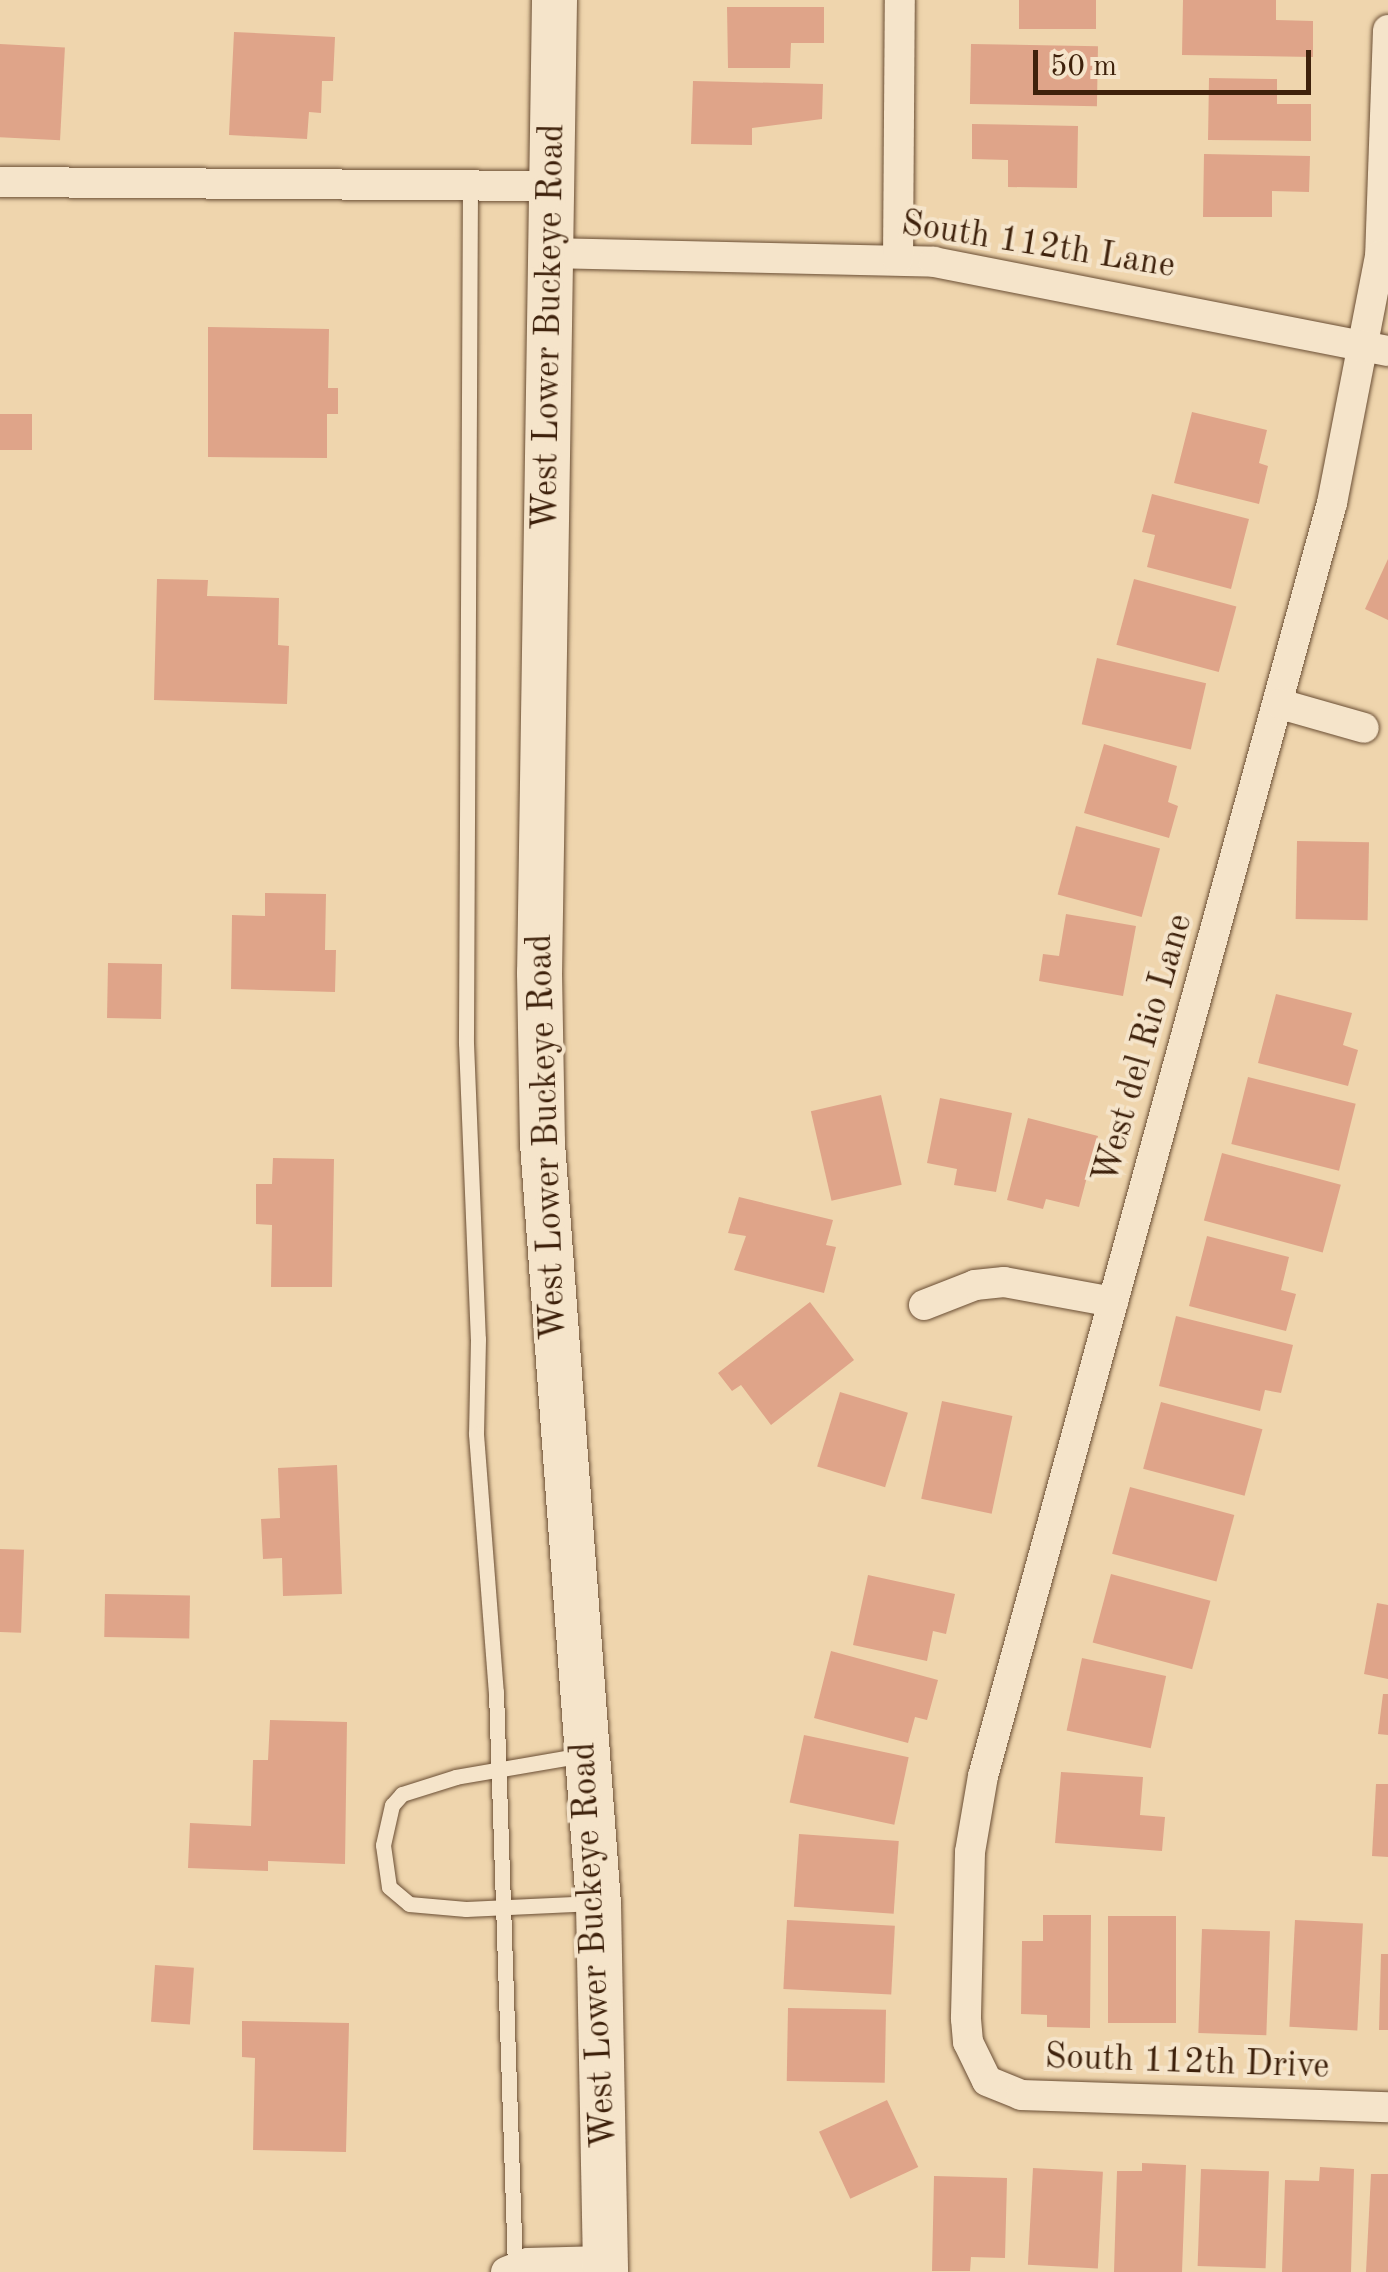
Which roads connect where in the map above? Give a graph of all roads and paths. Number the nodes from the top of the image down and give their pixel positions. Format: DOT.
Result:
graph roads {
  1 [pos="554,0"];
  2 [pos="900,0"];
  3 [pos="1388,30"];
  4 [pos="0,182"];
  5 [pos="470,185"];
  6 [pos="552,186"];
  7 [pos="552,253"];
  8 [pos="898,259"];
  9 [pos="1376,348"];
  10 [pos="1280,704"];
  11 [pos="1364,728"];
  12 [pos="1113,1302"];
  13 [pos="924,1305"];
  14 [pos="587,1754"];
  15 [pos="498,1770"];
  16 [pos="598,1903"];
  17 [pos="503,1907"];
  18 [pos="987,2080"];
  19 [pos="1388,2107"];
  20 [pos="605,2266"];
  21 [pos="510,2270"];
  1 -- 6 [label="main road, West Lower Buckeye Road"];
  2 -- 8 [label="street"];
  3 -- 9 [label="street, West del Rio Lane"];
  4 -- 5 [label="street"];
  5 -- 6 [label="street"];
  5 -- 15 [label="lane"];
  6 -- 7 [label="main road, West Lower Buckeye Road"];
  7 -- 8 [label="street, South 112th Lane"];
  7 -- 14 [label="main road, West Lower Buckeye Road"];
  8 -- 9 [label="street, South 112th Lane"];
  9 -- 10 [label="street, West del Rio Lane"];
  10 -- 11 [label="street"];
  10 -- 12 [label="street, West del Rio Lane"];
  12 -- 13 [label="street"];
  12 -- 18 [label="street, West del Rio Lane"];
  14 -- 15 [label="lane"];
  14 -- 16 [label="main road, West Lower Buckeye Road"];
  15 -- 17 [label="lane"];
  15 -- 17 [label="lane"];
  16 -- 17 [label="lane"];
  16 -- 20 [label="main road, West Lower Buckeye Road"];
  17 -- 21 [label="lane"];
  18 -- 19 [label="street, South 112th Drive"];
  20 -- 21 [label="street"];
}
